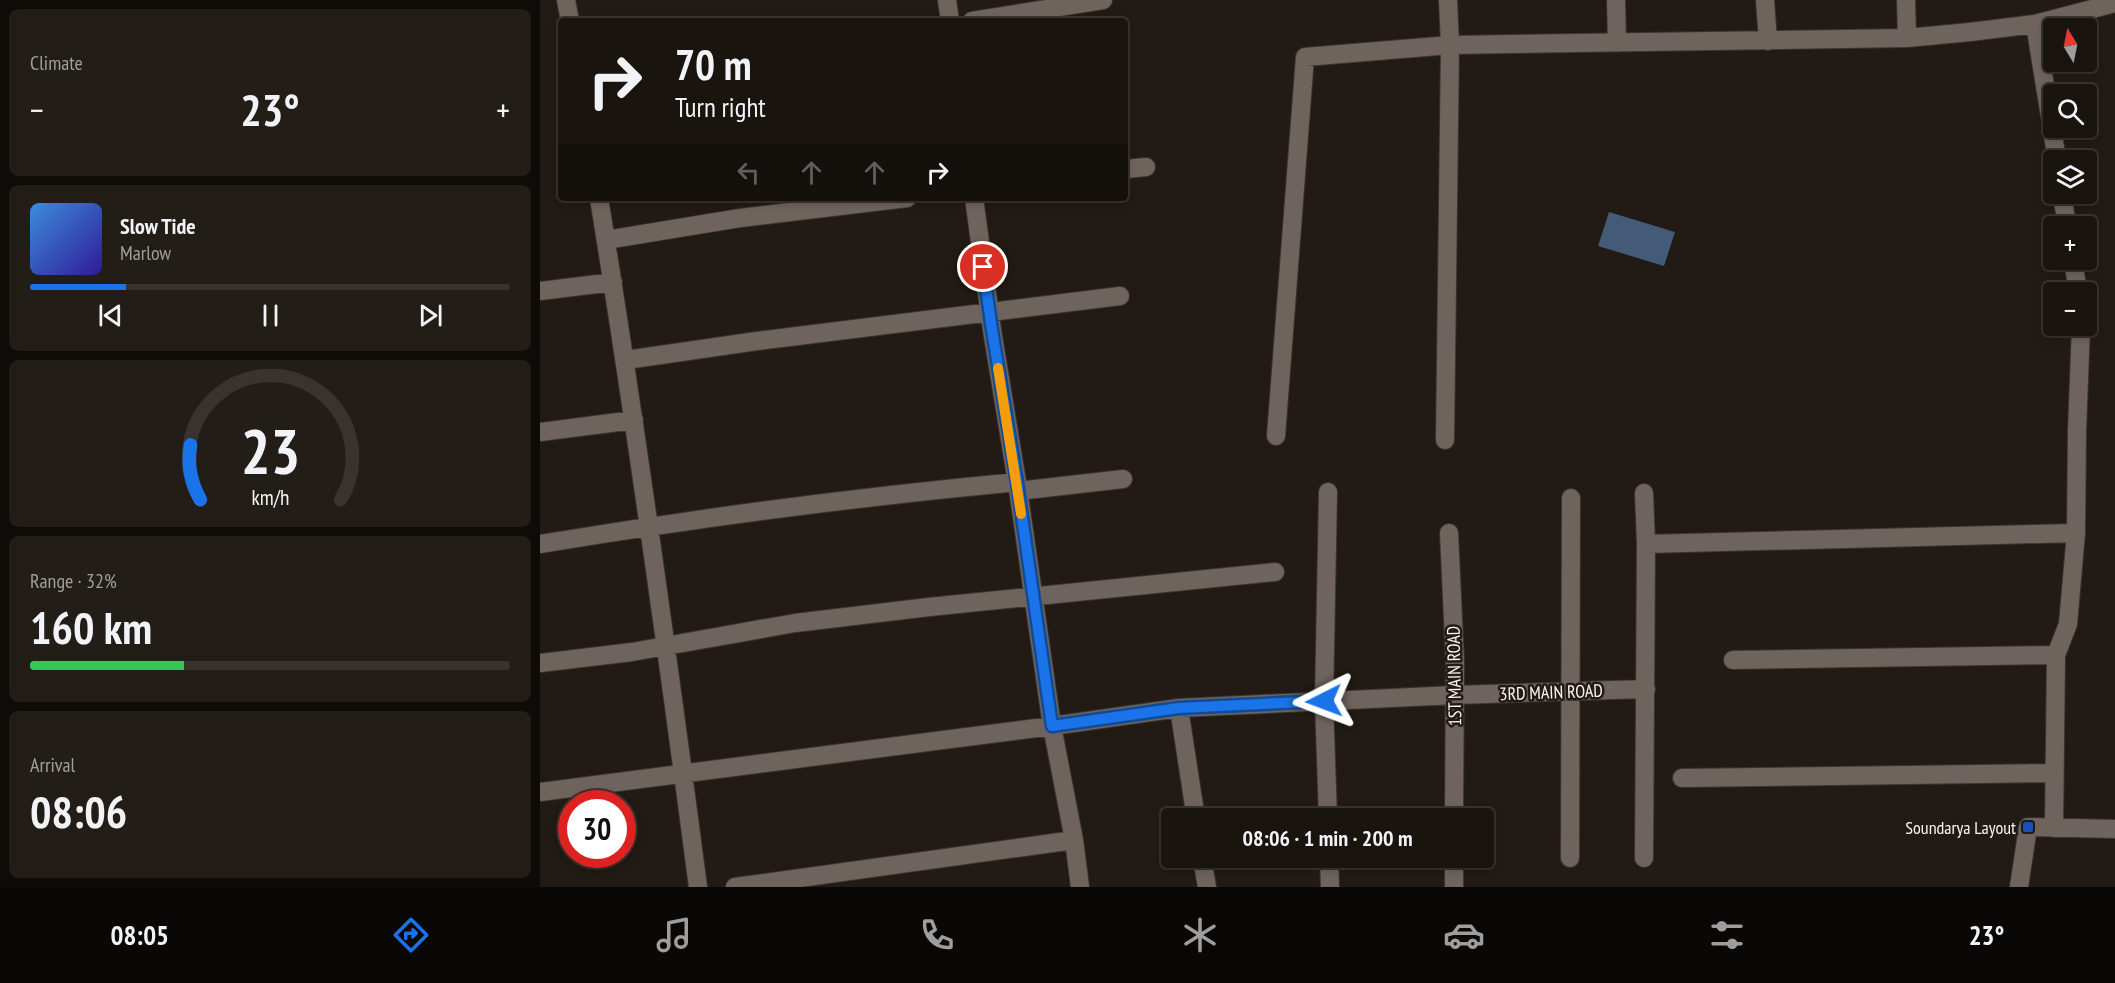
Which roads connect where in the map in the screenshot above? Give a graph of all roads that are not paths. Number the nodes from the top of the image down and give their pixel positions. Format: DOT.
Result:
graph roads {
  1 [pos="566,0"];
  2 [pos="946,0"];
  3 [pos="1103,0"];
  4 [pos="1448,0"];
  5 [pos="1616,0"];
  6 [pos="1765,0"];
  7 [pos="1905,0"];
  8 [pos="2115,3"];
  9 [pos="569,18"];
  10 [pos="949,18"];
  11 [pos="991,18"];
  12 [pos="2035,24"];
  13 [pos="1907,38"];
  14 [pos="1617,41"];
  15 [pos="1768,41"];
  16 [pos="1450,45"];
  17 [pos="2055,150"];
  18 [pos="1146,166"];
  19 [pos="1128,169"];
  20 [pos="600,201"];
  21 [pos="882,201"];
  22 [pos="974,201"];
  23 [pos="606,240"];
  24 [pos="613,282"];
  25 [pos="540,291"];
  26 [pos="1120,296"];
  27 [pos="989,313"];
  28 [pos="2081,336"];
  29 [pos="626,360"];
  30 [pos="634,420"];
  31 [pos="540,432"];
  32 [pos="1276,436"];
  33 [pos="1445,440"];
  34 [pos="1123,479"];
  35 [pos="1017,486"];
  36 [pos="1328,492"];
  37 [pos="1644,493"];
  38 [pos="1571,498"];
  39 [pos="650,527"];
  40 [pos="2076,532"];
  41 [pos="1449,533"];
  42 [pos="540,544"];
  43 [pos="1646,544"];
  44 [pos="1275,572"];
  45 [pos="1032,596"];
  46 [pos="666,645"];
  47 [pos="2056,655"];
  48 [pos="1733,660"];
  49 [pos="540,663"];
  50 [pos="1646,689"];
  51 [pos="1571,692"];
  52 [pos="1455,695"];
  53 [pos="1324,701"];
  54 [pos="1179,708"];
  55 [pos="1052,726"];
  56 [pos="2054,773"];
  57 [pos="683,774"];
  58 [pos="1682,778"];
  59 [pos="540,792"];
  60 [pos="1194,808"];
  61 [pos="1328,808"];
  62 [pos="1454,808"];
  63 [pos="2054,828"];
  64 [pos="2115,829"];
  65 [pos="1074,840"];
  66 [pos="1570,858"];
  67 [pos="1644,858"];
  68 [pos="1204,868"];
  69 [pos="1329,868"];
  70 [pos="1454,868"];
  71 [pos="698,887"];
  72 [pos="735,887"];
  73 [pos="1080,887"];
  74 [pos="1207,887"];
  75 [pos="1330,887"];
  76 [pos="1454,887"];
  77 [pos="2019,887"];
  1 -- 9 [label="street"];
  2 -- 10 [label="street"];
  3 -- 11 [label="street"];
  4 -- 16 [label="street"];
  5 -- 14 [label="street"];
  6 -- 15 [label="street"];
  7 -- 13 [label="street"];
  8 -- 12 [label="street"];
  12 -- 13 [label="street"];
  12 -- 17 [label="street"];
  13 -- 15 [label="street"];
  14 -- 15 [label="street"];
  14 -- 16 [label="street"];
  16 -- 32 [label="street"];
  16 -- 33 [label="street"];
  18 -- 19 [label="street"];
  20 -- 23 [label="street"];
  21 -- 23 [label="street"];
  22 -- 27 [label="street"];
  23 -- 24 [label="street"];
  24 -- 25 [label="street"];
  24 -- 29 [label="street"];
  26 -- 27 [label="street"];
  27 -- 29 [label="street"];
  27 -- 35 [label="street"];
  28 -- 40 [label="street"];
  29 -- 30 [label="street"];
  30 -- 31 [label="street"];
  30 -- 39 [label="street"];
  34 -- 35 [label="street"];
  35 -- 39 [label="street"];
  35 -- 45 [label="street"];
  36 -- 53 [label="street"];
  37 -- 43 [label="street"];
  38 -- 51 [label="street"];
  39 -- 42 [label="street"];
  39 -- 46 [label="street"];
  40 -- 43 [label="street"];
  40 -- 47 [label="street"];
  41 -- 52 [label="street, 1ST MAIN ROAD"];
  43 -- 50 [label="street"];
  44 -- 45 [label="street"];
  45 -- 46 [label="street"];
  45 -- 55 [label="street"];
  46 -- 49 [label="street"];
  46 -- 57 [label="street"];
  47 -- 48 [label="street"];
  47 -- 56 [label="street"];
  50 -- 51 [label="street, 3RD MAIN ROAD"];
  50 -- 67 [label="street"];
  51 -- 52 [label="street, 3RD MAIN ROAD"];
  51 -- 66 [label="street"];
  52 -- 53 [label="street, 3RD MAIN ROAD"];
  52 -- 62 [label="street, 1ST MAIN ROAD"];
  53 -- 54 [label="street, 3RD MAIN ROAD"];
  53 -- 61 [label="street"];
  54 -- 55 [label="street, 3RD MAIN ROAD"];
  54 -- 60 [label="street"];
  55 -- 57 [label="street, 3RD MAIN ROAD"];
  55 -- 65 [label="street"];
  56 -- 58 [label="street"];
  56 -- 63 [label="street"];
  57 -- 59 [label="street, 3RD MAIN ROAD"];
  57 -- 71 [label="street"];
  63 -- 64 [label="street"];
  63 -- 77 [label="street"];
  65 -- 72 [label="street"];
  65 -- 73 [label="street"];
  68 -- 74 [label="street"];
  69 -- 75 [label="street"];
  70 -- 76 [label="street"];
}
